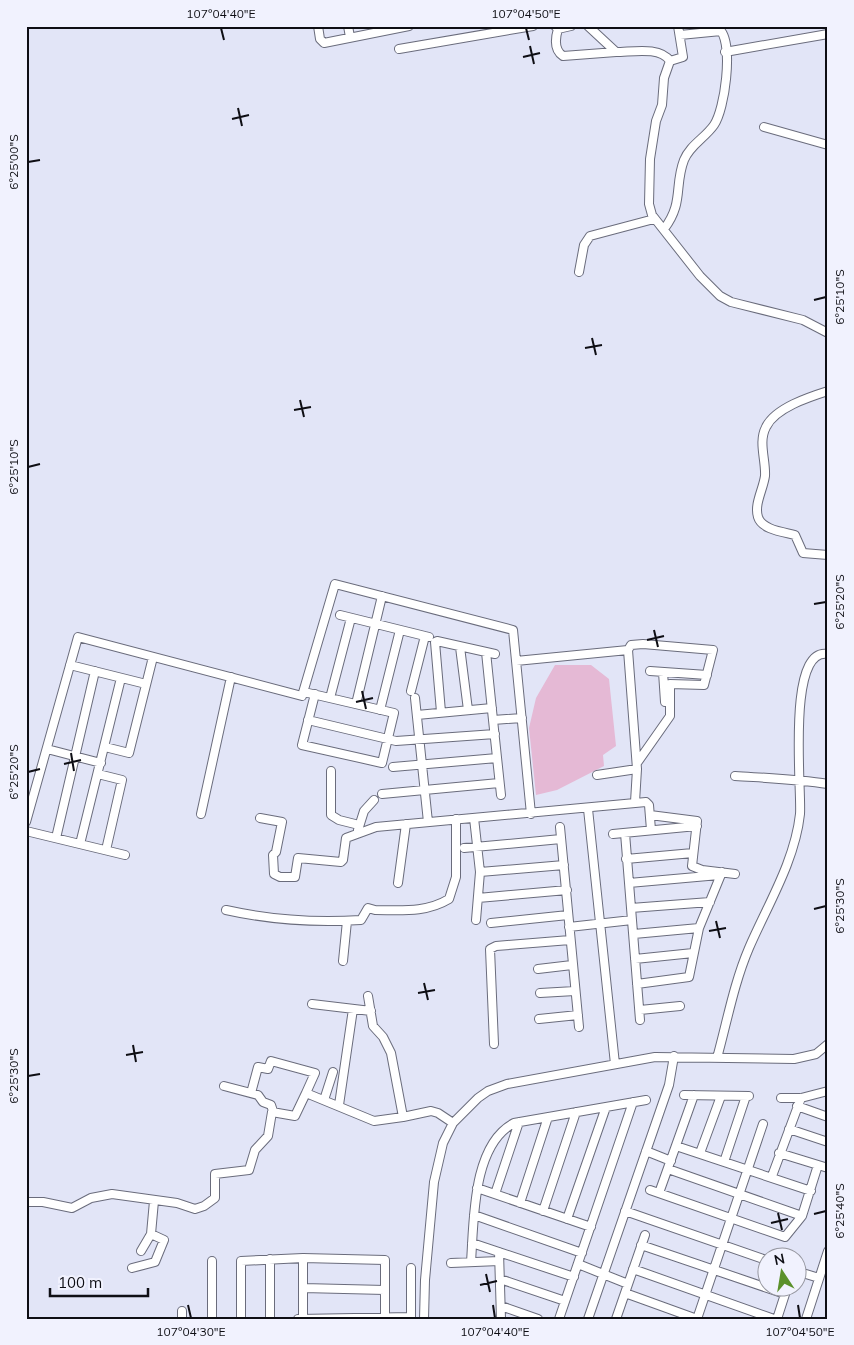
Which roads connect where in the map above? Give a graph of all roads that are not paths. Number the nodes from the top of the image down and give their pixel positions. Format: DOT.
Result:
graph roads {
  1 [pos="318,26"];
  2 [pos="348,26"];
  3 [pos="408,26"];
  4 [pos="533,26"];
  5 [pos="571,26"];
  6 [pos="588,26"];
  7 [pos="678,26"];
  8 [pos="556,28"];
  9 [pos="378,29"];
  10 [pos="828,34"];
  11 [pos="680,35"];
  12 [pos="350,38"];
  13 [pos="399,49"];
  14 [pos="616,52"];
  15 [pos="725,52"];
  16 [pos="670,61"];
  17 [pos="764,127"];
  18 [pos="828,145"];
  19 [pos="654,219"];
  20 [pos="664,229"];
  21 [pos="579,272"];
  22 [pos="828,333"];
  23 [pos="828,391"];
  24 [pos="828,555"];
  25 [pos="382,596"];
  26 [pos="340,615"];
  27 [pos="351,618"];
  28 [pos="375,624"];
  29 [pos="400,630"];
  30 [pos="460,647"];
  31 [pos="628,650"];
  32 [pos="486,652"];
  33 [pos="828,653"];
  34 [pos="495,654"];
  35 [pos="153,657"];
  36 [pos="516,661"];
  37 [pos="70,665"];
  38 [pos="95,671"];
  39 [pos="650,671"];
  40 [pos="663,672"];
  41 [pos="707,675"];
  42 [pos="231,677"];
  43 [pos="121,678"];
  44 [pos="146,684"];
  45 [pos="304,692"];
  46 [pos="315,694"];
  47 [pos="330,698"];
  48 [pos="356,704"];
  49 [pos="492,708"];
  50 [pos="380,710"];
  51 [pos="468,710"];
  52 [pos="441,712"];
  53 [pos="417,715"];
  54 [pos="522,718"];
  55 [pos="308,720"];
  56 [pos="493,720"];
  57 [pos="666,721"];
  58 [pos="494,734"];
  59 [pos="388,738"];
  60 [pos="419,740"];
  61 [pos="105,747"];
  62 [pos="47,749"];
  63 [pos="77,757"];
  64 [pos="497,758"];
  65 [pos="101,763"];
  66 [pos="422,764"];
  67 [pos="637,766"];
  68 [pos="393,767"];
  69 [pos="331,771"];
  70 [pos="98,774"];
  71 [pos="597,775"];
  72 [pos="735,776"];
  73 [pos="798,779"];
  74 [pos="499,783"];
  75 [pos="828,784"];
  76 [pos="424,790"];
  77 [pos="382,794"];
  78 [pos="500,795"];
  79 [pos="374,800"];
  80 [pos="635,802"];
  81 [pos="588,808"];
  82 [pos="201,814"];
  83 [pos="531,814"];
  84 [pos="650,815"];
  85 [pos="260,818"];
  86 [pos="474,818"];
  87 [pos="456,819"];
  88 [pos="26,822"];
  89 [pos="428,822"];
  90 [pos="406,824"];
  91 [pos="697,826"];
  92 [pos="560,827"];
  93 [pos="358,829"];
  94 [pos="651,830"];
  95 [pos="26,831"];
  96 [pos="625,833"];
  97 [pos="613,834"];
  98 [pos="56,838"];
  99 [pos="561,838"];
  100 [pos="80,844"];
  101 [pos="477,847"];
  102 [pos="464,848"];
  103 [pos="106,850"];
  104 [pos="693,853"];
  105 [pos="125,855"];
  106 [pos="626,859"];
  107 [pos="564,865"];
  108 [pos="480,872"];
  109 [pos="721,874"];
  110 [pos="735,874"];
  111 [pos="398,883"];
  112 [pos="629,883"];
  113 [pos="567,890"];
  114 [pos="478,898"];
  115 [pos="710,902"];
  116 [pos="631,908"];
  117 [pos="226,910"];
  118 [pos="568,915"];
  119 [pos="476,920"];
  120 [pos="632,920"];
  121 [pos="347,921"];
  122 [pos="490,923"];
  123 [pos="600,924"];
  124 [pos="569,927"];
  125 [pos="699,928"];
  126 [pos="634,934"];
  127 [pos="570,940"];
  128 [pos="693,954"];
  129 [pos="635,959"];
  130 [pos="343,961"];
  131 [pos="572,965"];
  132 [pos="538,969"];
  133 [pos="637,984"];
  134 [pos="575,990"];
  135 [pos="540,993"];
  136 [pos="368,996"];
  137 [pos="312,1004"];
  138 [pos="680,1006"];
  139 [pos="353,1009"];
  140 [pos="640,1010"];
  141 [pos="371,1011"];
  142 [pos="578,1015"];
  143 [pos="539,1019"];
  144 [pos="640,1020"];
  145 [pos="579,1026"];
  146 [pos="494,1044"];
  147 [pos="828,1044"];
  148 [pos="717,1058"];
  149 [pos="674,1059"];
  150 [pos="615,1064"];
  151 [pos="333,1072"];
  152 [pos="224,1086"];
  153 [pos="828,1091"];
  154 [pos="250,1093"];
  155 [pos="306,1093"];
  156 [pos="684,1095"];
  157 [pos="694,1096"];
  158 [pos="721,1096"];
  159 [pos="781,1098"];
  160 [pos="801,1098"];
  161 [pos="324,1100"];
  162 [pos="646,1100"];
  163 [pos="633,1102"];
  164 [pos="339,1106"];
  165 [pos="797,1106"];
  166 [pos="606,1107"];
  167 [pos="273,1111"];
  168 [pos="576,1112"];
  169 [pos="403,1117"];
  170 [pos="548,1117"];
  171 [pos="828,1117"];
  172 [pos="519,1122"];
  173 [pos="453,1123"];
  174 [pos="763,1124"];
  175 [pos="789,1129"];
  176 [pos="828,1142"];
  177 [pos="676,1146"];
  178 [pos="646,1151"];
  179 [pos="779,1153"];
  180 [pos="700,1154"];
  181 [pos="671,1161"];
  182 [pos="724,1162"];
  183 [pos="818,1165"];
  184 [pos="828,1168"];
  185 [pos="668,1169"];
  186 [pos="747,1170"];
  187 [pos="772,1176"];
  188 [pos="476,1188"];
  189 [pos="650,1190"];
  190 [pos="811,1191"];
  191 [pos="659,1193"];
  192 [pos="494,1194"];
  193 [pos="739,1194"];
  194 [pos="154,1201"];
  195 [pos="26,1202"];
  196 [pos="520,1203"];
  197 [pos="543,1211"];
  198 [pos="625,1211"];
  199 [pos="474,1216"];
  200 [pos="802,1216"];
  201 [pos="731,1218"];
  202 [pos="567,1219"];
  203 [pos="590,1227"];
  204 [pos="150,1234"];
  205 [pos="644,1235"];
  206 [pos="472,1243"];
  207 [pos="641,1245"];
  208 [pos="722,1245"];
  209 [pos="141,1251"];
  210 [pos="828,1251"];
  211 [pos="582,1253"];
  212 [pos="499,1256"];
  213 [pos="756,1257"];
  214 [pos="270,1258"];
  215 [pos="303,1258"];
  216 [pos="212,1261"];
  217 [pos="471,1262"];
  218 [pos="451,1263"];
  219 [pos="578,1264"];
  220 [pos="132,1268"];
  221 [pos="411,1268"];
  222 [pos="633,1269"];
  223 [pos="713,1270"];
  224 [pos="604,1273"];
  225 [pos="806,1274"];
  226 [pos="574,1277"];
  227 [pos="819,1278"];
  228 [pos="500,1279"];
  229 [pos="756,1282"];
  230 [pos="628,1284"];
  231 [pos="302,1288"];
  232 [pos="385,1290"];
  233 [pos="625,1293"];
  234 [pos="705,1294"];
  235 [pos="783,1298"];
  236 [pos="565,1301"];
  237 [pos="501,1306"];
  238 [pos="300,1318"];
  239 [pos="327,1318"];
  240 [pos="356,1318"];
  241 [pos="385,1318"];
  242 [pos="411,1318"];
  243 [pos="618,1318"];
  244 [pos="212,1319"];
  245 [pos="240,1319"];
  246 [pos="270,1319"];
  247 [pos="424,1319"];
  248 [pos="501,1319"];
  249 [pos="538,1319"];
  250 [pos="559,1319"];
  251 [pos="588,1319"];
  252 [pos="697,1319"];
  253 [pos="775,1319"];
  254 [pos="806,1319"];
  1 -- 12 [label="street"];
  2 -- 12 [label="street"];
  3 -- 9 [label="street"];
  4 -- 13 [label="street"];
  5 -- 8 [label="street"];
  6 -- 14 [label="street"];
  7 -- 11 [label="street"];
  8 -- 14 [label="street"];
  9 -- 12 [label="street"];
  10 -- 15 [label="street"];
  11 -- 15 [label="street"];
  11 -- 16 [label="street"];
  14 -- 16 [label="street"];
  15 -- 20 [label="street"];
  16 -- 19 [label="street"];
  17 -- 18 [label="street"];
  19 -- 20 [label="street"];
  19 -- 21 [label="street"];
  20 -- 22 [label="street"];
  23 -- 24 [label="street"];
  25 -- 28 [label="street"];
  25 -- 36 [label="street"];
  25 -- 45 [label="street"];
  26 -- 27 [label="street"];
  27 -- 28 [label="street"];
  27 -- 47 [label="street"];
  28 -- 29 [label="street"];
  28 -- 48 [label="street"];
  29 -- 50 [label="street"];
  29 -- 53 [label="street"];
  30 -- 32 [label="street"];
  30 -- 51 [label="street"];
  30 -- 52 [label="street"];
  31 -- 36 [label="street"];
  31 -- 41 [label="street"];
  31 -- 67 [label="street"];
  32 -- 34 [label="street"];
  32 -- 49 [label="street"];
  33 -- 73 [label="street"];
  35 -- 37 [label="street"];
  35 -- 42 [label="street"];
  35 -- 44 [label="street"];
  36 -- 54 [label="street"];
  37 -- 38 [label="street"];
  37 -- 62 [label="street"];
  38 -- 43 [label="street"];
  38 -- 63 [label="street"];
  39 -- 40 [label="street"];
  40 -- 41 [label="street"];
  40 -- 57 [label="street"];
  41 -- 57 [label="street"];
  42 -- 45 [label="street"];
  42 -- 82 [label="street"];
  43 -- 44 [label="street"];
  43 -- 61 [label="street"];
  44 -- 61 [label="street"];
  45 -- 46 [label="street"];
  46 -- 47 [label="street"];
  46 -- 55 [label="street"];
  47 -- 48 [label="street"];
  48 -- 50 [label="street"];
  49 -- 51 [label="street"];
  49 -- 56 [label="street"];
  50 -- 59 [label="street"];
  51 -- 52 [label="street"];
  52 -- 53 [label="street"];
  53 -- 60 [label="street"];
  54 -- 56 [label="street"];
  54 -- 83 [label="street"];
  55 -- 59 [label="street"];
  55 -- 59 [label="street"];
  56 -- 58 [label="street"];
  57 -- 67 [label="street"];
  58 -- 60 [label="street"];
  58 -- 64 [label="street"];
  59 -- 60 [label="street"];
  60 -- 66 [label="street"];
  61 -- 65 [label="street"];
  62 -- 63 [label="street"];
  62 -- 88 [label="street"];
  63 -- 65 [label="street"];
  63 -- 98 [label="street"];
  64 -- 66 [label="street"];
  64 -- 74 [label="street"];
  65 -- 70 [label="street"];
  66 -- 68 [label="street"];
  66 -- 76 [label="street"];
  67 -- 71 [label="street"];
  67 -- 80 [label="street"];
  69 -- 93 [label="street"];
  70 -- 100 [label="street"];
  70 -- 103 [label="street"];
  72 -- 73 [label="street"];
  73 -- 75 [label="street"];
  73 -- 148 [label="street"];
  74 -- 76 [label="street"];
  74 -- 78 [label="street"];
  76 -- 77 [label="street"];
  76 -- 89 [label="street"];
  79 -- 93 [label="street"];
  80 -- 81 [label="street"];
  80 -- 84 [label="street"];
  81 -- 83 [label="street"];
  81 -- 123 [label="street"];
  83 -- 86 [label="street"];
  84 -- 91 [label="street"];
  84 -- 94 [label="street"];
  85 -- 93 [label="street"];
  86 -- 87 [label="street"];
  86 -- 101 [label="street"];
  87 -- 89 [label="street"];
  87 -- 121 [label="street"];
  89 -- 90 [label="street"];
  90 -- 93 [label="street"];
  90 -- 111 [label="street"];
  91 -- 94 [label="street"];
  91 -- 104 [label="street"];
  92 -- 99 [label="street"];
  94 -- 96 [label="street"];
  95 -- 98 [label="street"];
  96 -- 97 [label="street"];
  96 -- 106 [label="street"];
  98 -- 100 [label="street"];
  99 -- 101 [label="street"];
  99 -- 107 [label="street"];
  100 -- 103 [label="street"];
  101 -- 102 [label="street"];
  101 -- 108 [label="street"];
  103 -- 105 [label="street"];
  104 -- 106 [label="street"];
  104 -- 109 [label="street"];
  106 -- 112 [label="street"];
  107 -- 108 [label="street"];
  107 -- 113 [label="street"];
  108 -- 114 [label="street"];
  109 -- 110 [label="street"];
  109 -- 112 [label="street"];
  109 -- 115 [label="street"];
  112 -- 116 [label="street"];
  113 -- 114 [label="street"];
  113 -- 118 [label="street"];
  114 -- 119 [label="street"];
  115 -- 116 [label="street"];
  115 -- 125 [label="street"];
  116 -- 120 [label="street"];
  117 -- 121 [label="street"];
  118 -- 122 [label="street"];
  118 -- 124 [label="street"];
  120 -- 123 [label="street"];
  120 -- 126 [label="street"];
  121 -- 130 [label="street"];
  123 -- 124 [label="street"];
  123 -- 150 [label="street"];
  124 -- 127 [label="street"];
  125 -- 126 [label="street"];
  125 -- 128 [label="street"];
  126 -- 129 [label="street"];
  127 -- 131 [label="street"];
  127 -- 146 [label="street"];
  128 -- 129 [label="street"];
  128 -- 133 [label="street"];
  129 -- 133 [label="street"];
  131 -- 132 [label="street"];
  131 -- 134 [label="street"];
  133 -- 140 [label="street"];
  134 -- 135 [label="street"];
  134 -- 142 [label="street"];
  136 -- 141 [label="street"];
  137 -- 139 [label="street"];
  138 -- 140 [label="street"];
  139 -- 141 [label="street"];
  139 -- 164 [label="street"];
  140 -- 144 [label="street"];
  141 -- 169 [label="street"];
  142 -- 143 [label="street"];
  142 -- 145 [label="street"];
  147 -- 148 [label="street"];
  148 -- 149 [label="street"];
  149 -- 150 [label="street"];
  149 -- 178 [label="street"];
  150 -- 173 [label="street"];
  151 -- 161 [label="street"];
  152 -- 154 [label="street"];
  153 -- 160 [label="street"];
  154 -- 155 [label="street"];
  154 -- 167 [label="street"];
  155 -- 161 [label="street"];
  155 -- 167 [label="street"];
  156 -- 157 [label="street"];
  157 -- 158 [label="street"];
  157 -- 177 [label="street"];
  158 -- 180 [label="street"];
  158 -- 182 [label="street"];
  159 -- 160 [label="street"];
  160 -- 165 [label="street"];
  161 -- 164 [label="street"];
  162 -- 163 [label="street"];
  163 -- 166 [label="street"];
  163 -- 203 [label="street"];
  164 -- 169 [label="street"];
  165 -- 171 [label="street"];
  165 -- 175 [label="street"];
  166 -- 168 [label="street"];
  166 -- 202 [label="street"];
  167 -- 194 [label="street"];
  168 -- 170 [label="street"];
  168 -- 197 [label="street"];
  169 -- 173 [label="street"];
  170 -- 172 [label="street"];
  170 -- 196 [label="street"];
  172 -- 188 [label="street"];
  172 -- 192 [label="street"];
  173 -- 247 [label="street"];
  174 -- 186 [label="street"];
  175 -- 176 [label="street"];
  175 -- 179 [label="street"];
  177 -- 180 [label="street"];
  177 -- 181 [label="street"];
  178 -- 181 [label="street"];
  178 -- 198 [label="street"];
  179 -- 183 [label="street"];
  179 -- 187 [label="street"];
  180 -- 182 [label="street"];
  181 -- 185 [label="street"];
  182 -- 186 [label="street"];
  183 -- 184 [label="street"];
  183 -- 190 [label="street"];
  185 -- 191 [label="street"];
  185 -- 193 [label="street"];
  186 -- 187 [label="street"];
  186 -- 193 [label="street"];
  187 -- 190 [label="street"];
  188 -- 192 [label="street"];
  188 -- 199 [label="street"];
  189 -- 191 [label="street"];
  190 -- 200 [label="street"];
  191 -- 201 [label="street"];
  192 -- 196 [label="street"];
  193 -- 200 [label="street"];
  193 -- 201 [label="street"];
  194 -- 195 [label="street"];
  194 -- 204 [label="street"];
  196 -- 197 [label="street"];
  197 -- 202 [label="street"];
  198 -- 208 [label="street"];
  198 -- 224 [label="street"];
  199 -- 206 [label="street"];
  199 -- 211 [label="street"];
  200 -- 201 [label="street"];
  201 -- 208 [label="street"];
  202 -- 203 [label="street"];
  203 -- 211 [label="street"];
  204 -- 209 [label="street"];
  204 -- 220 [label="street"];
  205 -- 207 [label="street"];
  206 -- 212 [label="street"];
  206 -- 217 [label="street"];
  207 -- 222 [label="street"];
  207 -- 223 [label="street"];
  208 -- 213 [label="street"];
  208 -- 223 [label="street"];
  210 -- 227 [label="street"];
  211 -- 219 [label="street"];
  212 -- 217 [label="street"];
  212 -- 226 [label="street"];
  212 -- 228 [label="street"];
  214 -- 215 [label="street"];
  214 -- 245 [label="street"];
  214 -- 246 [label="street"];
  215 -- 231 [label="street"];
  215 -- 232 [label="street"];
  216 -- 244 [label="street"];
  217 -- 218 [label="street"];
  219 -- 224 [label="street"];
  219 -- 226 [label="street"];
  221 -- 242 [label="street"];
  222 -- 230 [label="street"];
  222 -- 234 [label="street"];
  223 -- 229 [label="street"];
  223 -- 234 [label="street"];
  224 -- 230 [label="street"];
  224 -- 251 [label="street"];
  225 -- 227 [label="street"];
  226 -- 236 [label="street"];
  227 -- 254 [label="street"];
  228 -- 236 [label="street"];
  228 -- 237 [label="street"];
  230 -- 233 [label="street"];
  231 -- 232 [label="street"];
  231 -- 238 [label="street"];
  232 -- 241 [label="street"];
  233 -- 243 [label="street"];
  233 -- 252 [label="street"];
  234 -- 252 [label="street"];
  234 -- 253 [label="street"];
  235 -- 253 [label="street"];
  236 -- 250 [label="street"];
  237 -- 248 [label="street"];
  237 -- 249 [label="street"];
  238 -- 239 [label="street"];
  239 -- 240 [label="street"];
  240 -- 241 [label="street"];
  241 -- 242 [label="street"];
}
